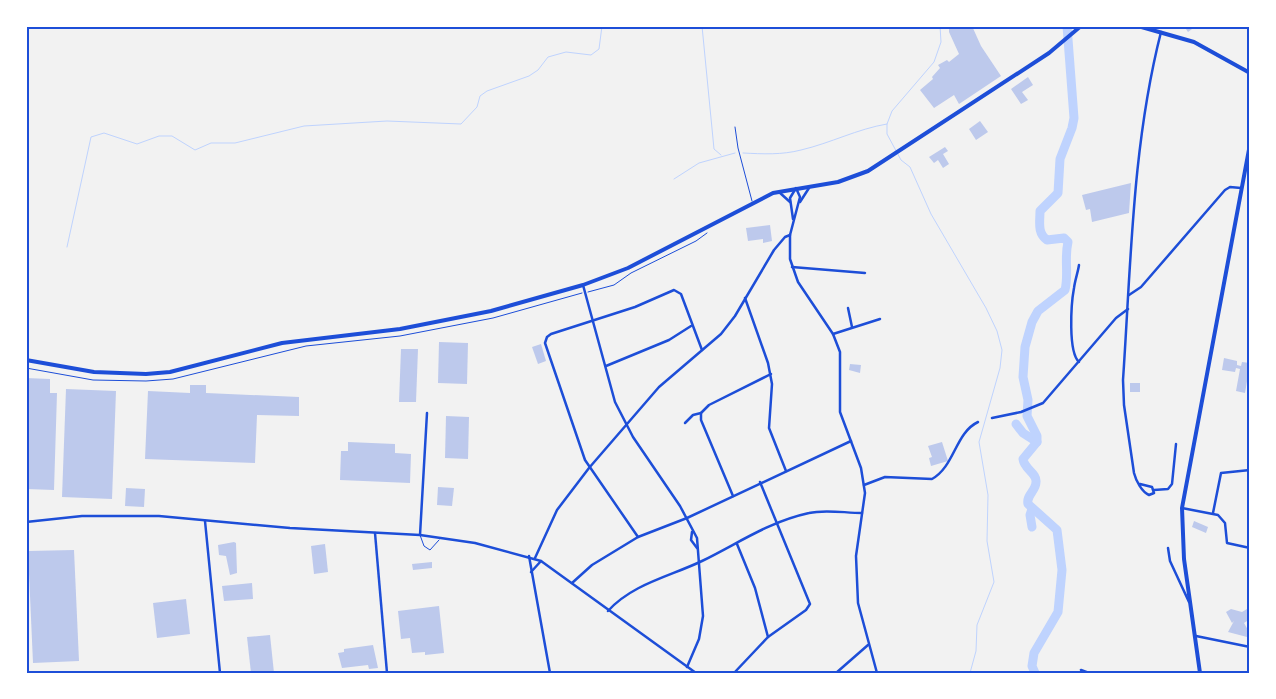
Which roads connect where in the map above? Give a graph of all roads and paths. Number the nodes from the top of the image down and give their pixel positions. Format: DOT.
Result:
graph roads {
  1 [pos="1081,26"];
  2 [pos="1138,26"];
  3 [pos="1161,32"];
  4 [pos="1250,73"];
  5 [pos="735,127"];
  6 [pos="1250,144"];
  7 [pos="810,186"];
  8 [pos="796,188"];
  9 [pos="1241,188"];
  10 [pos="778,191"];
  11 [pos="753,202"];
  12 [pos="790,203"];
  13 [pos="799,203"];
  14 [pos="793,219"];
  15 [pos="711,228"];
  16 [pos="790,235"];
  17 [pos="1079,265"];
  18 [pos="792,267"];
  19 [pos="865,273"];
  20 [pos="583,285"];
  21 [pos="585,293"];
  22 [pos="1130,295"];
  23 [pos="745,298"];
  24 [pos="848,308"];
  25 [pos="1128,310"];
  26 [pos="880,319"];
  27 [pos="594,321"];
  28 [pos="691,326"];
  29 [pos="852,327"];
  30 [pos="833,334"];
  31 [pos="702,350"];
  32 [pos="26,360"];
  33 [pos="1080,363"];
  34 [pos="606,366"];
  35 [pos="26,368"];
  36 [pos="771,374"];
  37 [pos="427,412"];
  38 [pos="701,413"];
  39 [pos="992,418"];
  40 [pos="978,422"];
  41 [pos="685,423"];
  42 [pos="626,426"];
  43 [pos="851,441"];
  44 [pos="1176,444"];
  45 [pos="589,468"];
  46 [pos="1250,470"];
  47 [pos="786,471"];
  48 [pos="760,482"];
  49 [pos="1140,484"];
  50 [pos="864,485"];
  51 [pos="1154,490"];
  52 [pos="733,496"];
  53 [pos="1182,508"];
  54 [pos="862,513"];
  55 [pos="1213,513"];
  56 [pos="687,518"];
  57 [pos="205,521"];
  58 [pos="26,522"];
  59 [pos="776,522"];
  60 [pos="692,532"];
  61 [pos="375,533"];
  62 [pos="420,535"];
  63 [pos="638,536"];
  64 [pos="441,537"];
  65 [pos="737,544"];
  66 [pos="697,548"];
  67 [pos="1168,548"];
  68 [pos="1250,548"];
  69 [pos="529,556"];
  70 [pos="535,558"];
  71 [pos="541,561"];
  72 [pos="699,562"];
  73 [pos="531,572"];
  74 [pos="572,583"];
  75 [pos="1192,608"];
  76 [pos="608,611"];
  77 [pos="1196,636"];
  78 [pos="768,637"];
  79 [pos="868,645"];
  80 [pos="1250,647"];
  81 [pos="687,667"];
  82 [pos="1081,670"];
  83 [pos="220,673"];
  84 [pos="388,673"];
  85 [pos="550,673"];
  86 [pos="696,673"];
  87 [pos="734,673"];
  88 [pos="836,673"];
  89 [pos="877,673"];
  90 [pos="1089,673"];
  91 [pos="1200,673"];
  1 -- 7 [label="main road"];
  2 -- 3 [label="main road"];
  3 -- 4 [label="main road"];
  3 -- 22 [label="street"];
  5 -- 11 [label="lane"];
  6 -- 9 [label="main road"];
  7 -- 8 [label="main road"];
  7 -- 13 [label="street"];
  8 -- 10 [label="main road"];
  8 -- 12 [label="street"];
  8 -- 13 [label="street"];
  9 -- 22 [label="street"];
  9 -- 53 [label="main road"];
  10 -- 11 [label="main road"];
  10 -- 12 [label="street"];
  11 -- 20 [label="main road"];
  12 -- 14 [label="street"];
  13 -- 14 [label="street"];
  14 -- 16 [label="street"];
  15 -- 21 [label="path"];
  16 -- 18 [label="street"];
  16 -- 23 [label="street"];
  17 -- 33 [label="street"];
  18 -- 19 [label="street"];
  18 -- 30 [label="street"];
  20 -- 21 [label="street"];
  20 -- 32 [label="main road"];
  21 -- 27 [label="street"];
  21 -- 35 [label="path"];
  22 -- 25 [label="street"];
  23 -- 31 [label="street"];
  23 -- 36 [label="street"];
  24 -- 29 [label="street"];
  25 -- 33 [label="street"];
  25 -- 49 [label="street"];
  26 -- 29 [label="street"];
  27 -- 28 [label="street"];
  27 -- 34 [label="street"];
  27 -- 45 [label="street"];
  28 -- 31 [label="street"];
  28 -- 34 [label="street"];
  29 -- 30 [label="street"];
  30 -- 43 [label="street"];
  31 -- 42 [label="street"];
  33 -- 39 [label="street"];
  34 -- 42 [label="street"];
  36 -- 38 [label="street"];
  36 -- 47 [label="street"];
  37 -- 62 [label="street"];
  38 -- 41 [label="street"];
  38 -- 52 [label="street"];
  40 -- 50 [label="street"];
  42 -- 45 [label="street"];
  42 -- 56 [label="street"];
  43 -- 47 [label="street"];
  43 -- 50 [label="street"];
  44 -- 51 [label="street"];
  45 -- 63 [label="street"];
  45 -- 70 [label="street"];
  46 -- 55 [label="street"];
  47 -- 48 [label="street"];
  48 -- 52 [label="street"];
  48 -- 59 [label="street"];
  49 -- 51 [label="street"];
  49 -- 51 [label="street"];
  50 -- 54 [label="street"];
  52 -- 56 [label="street"];
  53 -- 55 [label="street"];
  53 -- 75 [label="main road"];
  54 -- 59 [label="street"];
  54 -- 79 [label="street"];
  55 -- 68 [label="street"];
  56 -- 60 [label="street"];
  56 -- 63 [label="street"];
  57 -- 58 [label="street"];
  57 -- 61 [label="street"];
  57 -- 83 [label="street"];
  59 -- 65 [label="street"];
  59 -- 78 [label="street"];
  60 -- 66 [label="street"];
  60 -- 66 [label="street"];
  61 -- 62 [label="street"];
  61 -- 84 [label="street"];
  62 -- 64 [label="street"];
  62 -- 64 [label="lane"];
  63 -- 74 [label="street"];
  64 -- 69 [label="street"];
  65 -- 72 [label="street"];
  65 -- 78 [label="street"];
  66 -- 72 [label="street"];
  67 -- 75 [label="street"];
  69 -- 70 [label="street"];
  69 -- 73 [label="street"];
  70 -- 71 [label="street"];
  71 -- 73 [label="street"];
  71 -- 74 [label="street"];
  72 -- 76 [label="street"];
  72 -- 81 [label="street"];
  73 -- 85 [label="street"];
  74 -- 76 [label="street"];
  75 -- 77 [label="main road"];
  76 -- 81 [label="street"];
  77 -- 80 [label="street"];
  77 -- 91 [label="main road"];
  78 -- 87 [label="street"];
  79 -- 88 [label="street"];
  79 -- 89 [label="street"];
  81 -- 86 [label="street"];
  82 -- 90 [label="street"];
}
